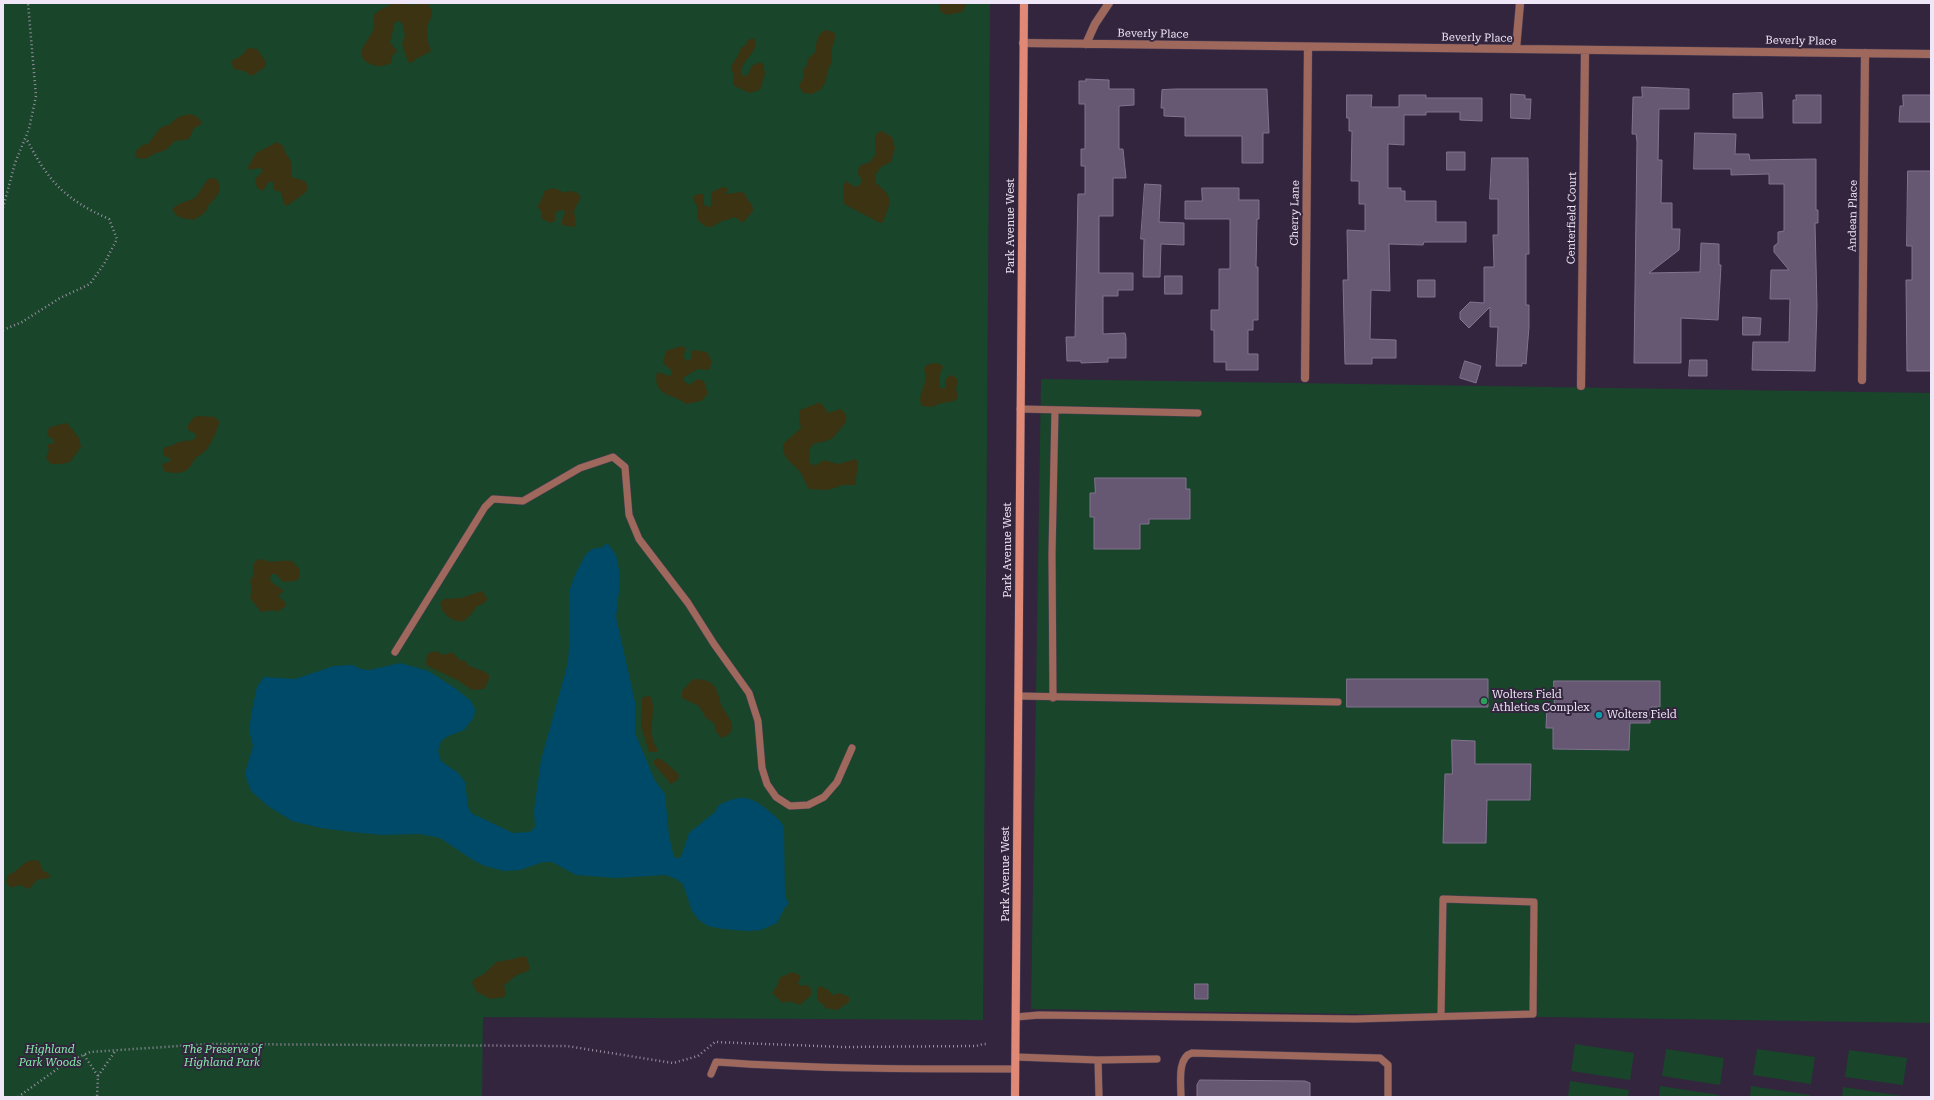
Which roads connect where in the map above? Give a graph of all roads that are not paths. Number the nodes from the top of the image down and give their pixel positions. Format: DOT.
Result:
graph roads {
  1 [pos="1024,3"];
  2 [pos="1109,3"];
  3 [pos="1520,3"];
  4 [pos="1023,43"];
  5 [pos="1086,44"];
  6 [pos="1308,47"];
  7 [pos="1516,49"];
  8 [pos="1585,50"];
  9 [pos="1866,53"];
  10 [pos="1931,54"];
  11 [pos="1305,378"];
  12 [pos="1862,380"];
  13 [pos="1581,386"];
  14 [pos="1020,409"];
  15 [pos="1055,410"];
  16 [pos="1198,413"];
  17 [pos="395,652"];
  18 [pos="1018,696"];
  19 [pos="1053,698"];
  20 [pos="1338,702"];
  21 [pos="852,748"];
  22 [pos="1440,1015"];
  23 [pos="1016,1017"];
  24 [pos="1016,1057"];
  25 [pos="1157,1059"];
  26 [pos="1098,1060"];
  27 [pos="1015,1068"];
  28 [pos="711,1074"];
  29 [pos="1015,1097"];
  30 [pos="1100,1097"];
  31 [pos="1181,1097"];
  32 [pos="1388,1097"];
  1 -- 4 [label="street, Park Avenue West"];
  2 -- 5 [label="street"];
  3 -- 7 [label="street"];
  4 -- 5 [label="street, Beverly Place"];
  4 -- 14 [label="street, Park Avenue West"];
  5 -- 6 [label="street, Beverly Place"];
  6 -- 7 [label="street, Beverly Place"];
  6 -- 11 [label="street, Cherry Lane"];
  7 -- 8 [label="street, Beverly Place"];
  8 -- 9 [label="street, Beverly Place"];
  8 -- 13 [label="street, Centerfield Court"];
  9 -- 10 [label="street, Beverly Place"];
  9 -- 12 [label="street, Andean Place"];
  14 -- 15 [label="lane"];
  14 -- 18 [label="street, Park Avenue West"];
  15 -- 16 [label="lane"];
  15 -- 19 [label="lane"];
  17 -- 21 [label="lane"];
  18 -- 19 [label="lane"];
  18 -- 23 [label="street, Park Avenue West"];
  19 -- 20 [label="lane"];
  22 -- 22 [label="lane"];
  22 -- 23 [label="lane"];
  23 -- 24 [label="street, Park Avenue West"];
  24 -- 26 [label="lane"];
  24 -- 27 [label="street, Park Avenue West"];
  25 -- 26 [label="lane"];
  26 -- 30 [label="lane"];
  27 -- 28 [label="lane"];
  27 -- 29 [label="street, Park Avenue West"];
  31 -- 32 [label="lane"];
}
